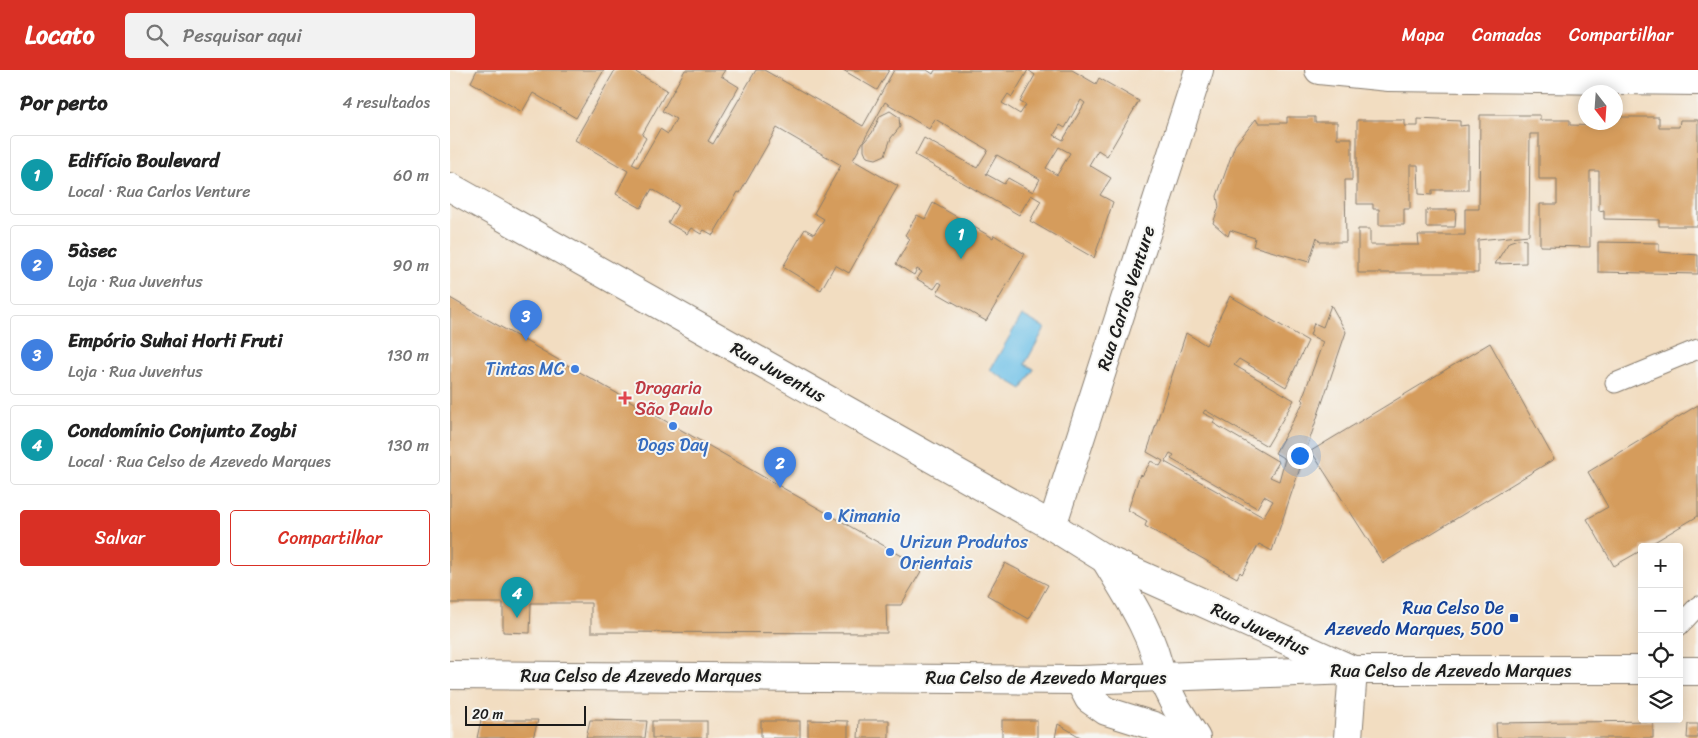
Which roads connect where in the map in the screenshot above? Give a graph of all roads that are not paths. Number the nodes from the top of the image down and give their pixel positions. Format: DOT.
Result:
graph roads {
  1 [pos="1199,70"];
  2 [pos="1319,70"];
  3 [pos="1698,81"];
  4 [pos="450,188"];
  5 [pos="1698,349"];
  6 [pos="1615,383"];
  7 [pos="1052,526"];
  8 [pos="1105,559"];
  9 [pos="1698,606"];
  10 [pos="1683,622"];
  11 [pos="1353,670"];
  12 [pos="1638,670"];
  13 [pos="1683,670"];
  14 [pos="1698,671"];
  15 [pos="450,675"];
  16 [pos="1162,677"];
  17 [pos="1079,680"];
  18 [pos="1176,738"];
  19 [pos="1196,738"];
  20 [pos="1348,738"];
  1 -- 7 [label="street, Rua Carlos Venture"];
  2 -- 3 [label="street"];
  4 -- 7 [label="street, Rua Juventus"];
  5 -- 6 [label="lane"];
  7 -- 8 [label="street, Rua Juventus"];
  8 -- 11 [label="street, Rua Juventus"];
  8 -- 16 [label="street, Rua Juventus"];
  9 -- 10 [label="lane"];
  11 -- 12 [label="street, Rua Celso de Azevedo Marques"];
  11 -- 16 [label="street, Rua Celso de Azevedo Marques"];
  11 -- 20 [label="street"];
  13 -- 14 [label="street"];
  15 -- 17 [label="street, Rua Celso de Azevedo Marques"];
  16 -- 17 [label="street, Rua Celso de Azevedo Marques"];
  16 -- 19 [label="street, Rua Juventus"];
  17 -- 18 [label="street"];
}
